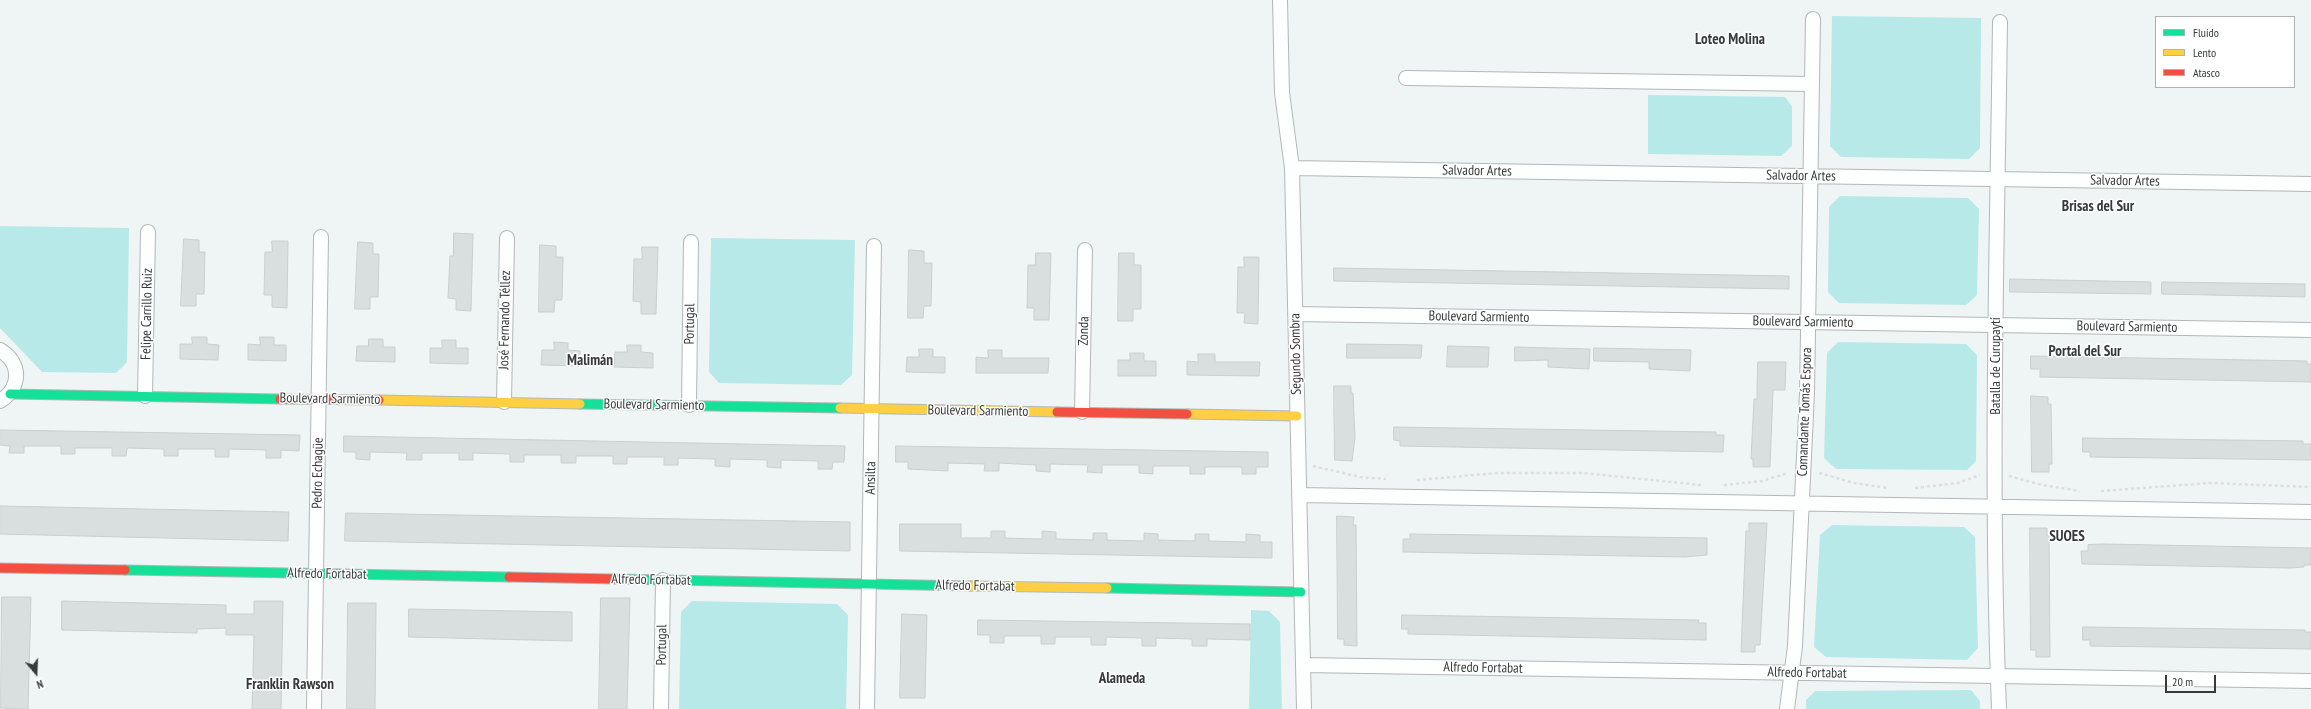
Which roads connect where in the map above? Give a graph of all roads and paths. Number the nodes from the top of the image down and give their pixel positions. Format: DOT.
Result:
graph roads {
  1 [pos="1280,0"];
  2 [pos="1813,19"];
  3 [pos="2000,22"];
  4 [pos="1406,78"];
  5 [pos="1812,84"];
  6 [pos="1292,168"];
  7 [pos="1810,176"];
  8 [pos="1998,179"];
  9 [pos="2311,184"];
  10 [pos="148,232"];
  11 [pos="321,237"];
  12 [pos="507,238"];
  13 [pos="691,242"];
  14 [pos="874,246"];
  15 [pos="1085,250"];
  16 [pos="1295,314"];
  17 [pos="1808,322"];
  18 [pos="1996,325"];
  19 [pos="2311,330"];
  20 [pos="0,350"];
  21 [pos="145,396"];
  22 [pos="5,397"];
  23 [pos="319,399"];
  24 [pos="504,402"];
  25 [pos="689,406"];
  26 [pos="872,409"];
  27 [pos="1082,412"];
  28 [pos="1297,416"];
  29 [pos="1299,495"];
  30 [pos="1802,504"];
  31 [pos="1996,507"];
  32 [pos="2311,512"];
  33 [pos="0,568"];
  34 [pos="316,574"];
  35 [pos="663,580"];
  36 [pos="869,584"];
  37 [pos="1301,592"];
  38 [pos="1303,665"];
  39 [pos="1791,673"];
  40 [pos="1998,676"];
  41 [pos="2311,681"];
  42 [pos="314,709"];
  43 [pos="661,709"];
  44 [pos="867,709"];
  45 [pos="1304,709"];
  46 [pos="1788,709"];
  47 [pos="1999,709"];
  1 -- 6 [label="street, Segundo Sombra"];
  2 -- 5 [label="street, Comandante Tomás Espora"];
  3 -- 8 [label="street, Batalla de Curupaytí"];
  4 -- 5 [label="street"];
  5 -- 7 [label="street, Comandante Tomás Espora"];
  6 -- 7 [label="street, Salvador Artes"];
  6 -- 16 [label="street, Segundo Sombra"];
  7 -- 8 [label="street, Salvador Artes"];
  7 -- 17 [label="street, Comandante Tomás Espora"];
  8 -- 9 [label="street, Salvador Artes"];
  8 -- 18 [label="street, Batalla de Curupaytí"];
  10 -- 21 [label="street, Felipe Carrillo Ruiz"];
  11 -- 23 [label="street, Pedro Echagüe"];
  12 -- 24 [label="street, José Fernando Téllez"];
  13 -- 25 [label="street, Portugal"];
  14 -- 26 [label="street, Ansilta"];
  15 -- 27 [label="street, Zonda"];
  16 -- 17 [label="street, Boulevard Sarmiento"];
  16 -- 28 [label="street, Segundo Sombra"];
  17 -- 18 [label="street, Boulevard Sarmiento"];
  17 -- 30 [label="street, Comandante Tomás Espora"];
  18 -- 19 [label="street, Boulevard Sarmiento"];
  18 -- 31 [label="street, Batalla de Curupaytí"];
  20 -- 22 [label="street"];
  21 -- 22 [label="street, Boulevard Sarmiento"];
  21 -- 23 [label="street, Boulevard Sarmiento"];
  23 -- 24 [label="street, Boulevard Sarmiento"];
  23 -- 34 [label="street, Pedro Echagüe"];
  24 -- 25 [label="street, Boulevard Sarmiento"];
  25 -- 26 [label="street, Boulevard Sarmiento"];
  26 -- 27 [label="street, Boulevard Sarmiento"];
  26 -- 36 [label="street, Ansilta"];
  27 -- 28 [label="street, Boulevard Sarmiento"];
  28 -- 29 [label="street, Segundo Sombra"];
  29 -- 30 [label="street"];
  29 -- 37 [label="street, Segundo Sombra"];
  30 -- 31 [label="street"];
  30 -- 39 [label="street, Comandante Tomás Espora"];
  31 -- 32 [label="street"];
  31 -- 40 [label="street, Batalla de Curupaytí"];
  33 -- 34 [label="street, Alfredo Fortabat"];
  34 -- 35 [label="street, Alfredo Fortabat"];
  34 -- 42 [label="street, Pedro Echagüe"];
  35 -- 36 [label="street, Alfredo Fortabat"];
  35 -- 43 [label="street, Portugal"];
  36 -- 37 [label="street, Alfredo Fortabat"];
  36 -- 44 [label="street, Ansilta"];
  37 -- 38 [label="street, Segundo Sombra"];
  38 -- 39 [label="street, Alfredo Fortabat"];
  38 -- 45 [label="street, Segundo Sombra"];
  39 -- 40 [label="street, Alfredo Fortabat"];
  39 -- 46 [label="street, Comandante Tomás Espora"];
  40 -- 41 [label="street, Alfredo Fortabat"];
  40 -- 47 [label="street, Batalla de Curupaytí"];
}
